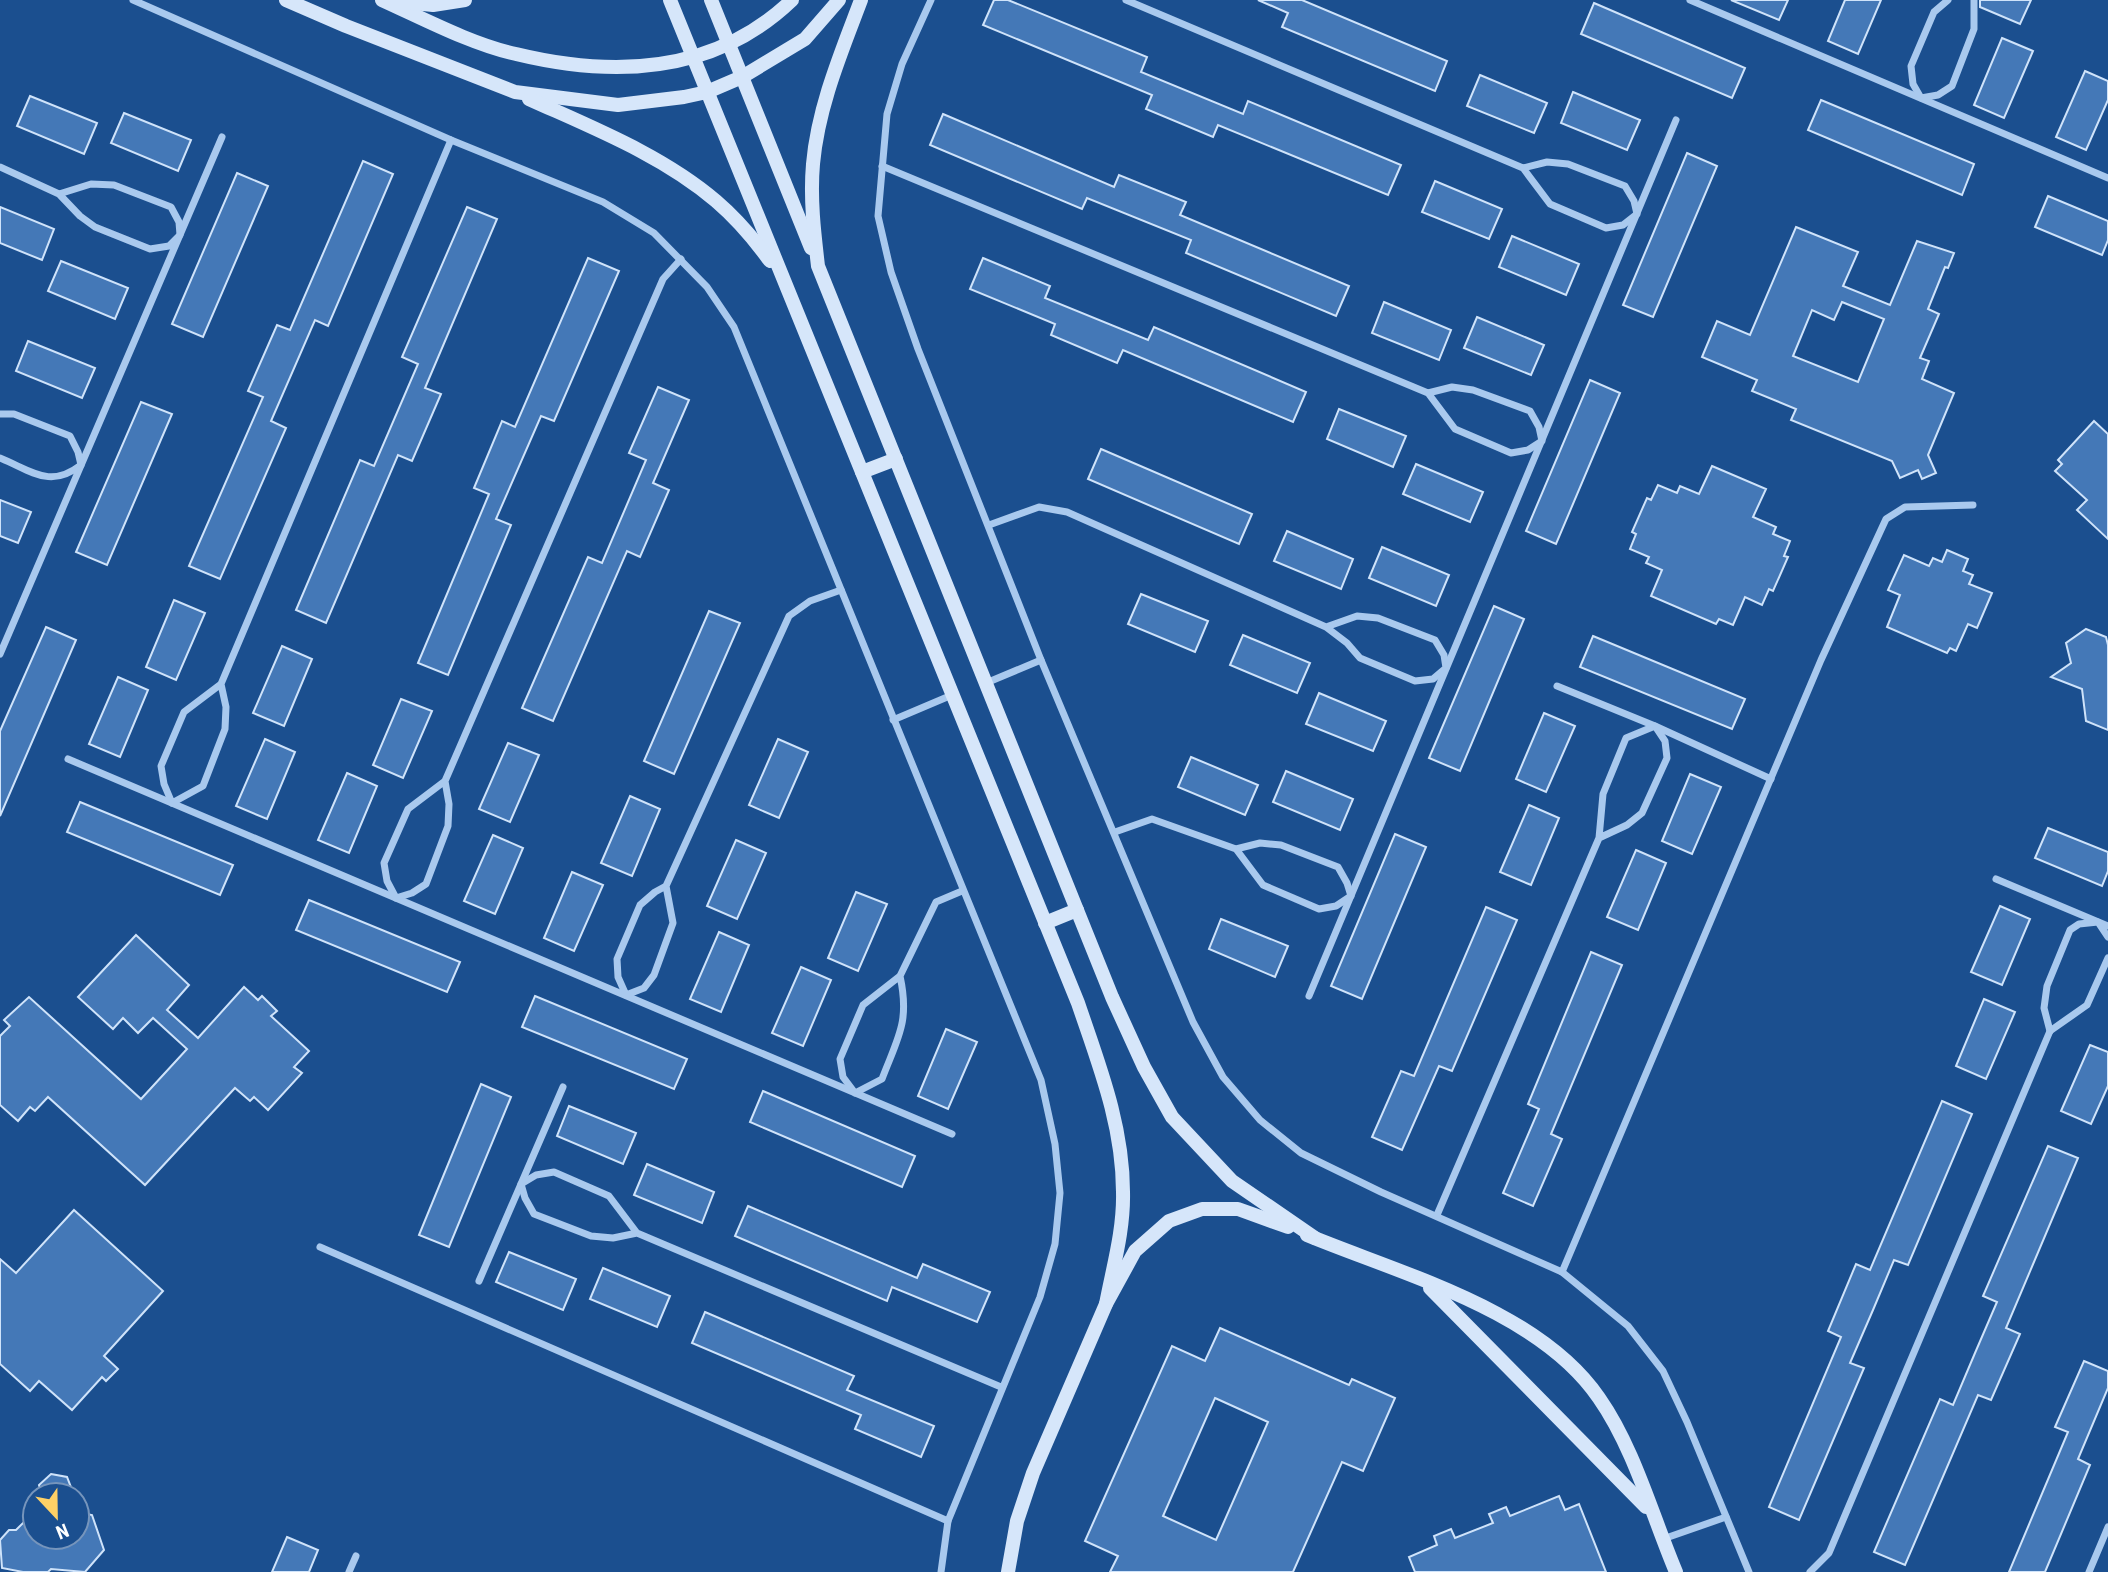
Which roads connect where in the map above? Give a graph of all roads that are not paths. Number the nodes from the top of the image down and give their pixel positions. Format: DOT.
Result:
graph roads {
  1 [pos="132,0"];
  2 [pos="286,0"];
  3 [pos="383,0"];
  4 [pos="465,0"];
  5 [pos="670,0"];
  6 [pos="711,0"];
  7 [pos="792,0"];
  8 [pos="839,0"];
  9 [pos="861,0"];
  10 [pos="931,0"];
  11 [pos="1126,0"];
  12 [pos="1694,0"];
  13 [pos="1948,0"];
  14 [pos="1974,0"];
  15 [pos="729,45"];
  16 [pos="693,59"];
  17 [pos="742,77"];
  18 [pos="515,92"];
  19 [pos="706,92"];
  20 [pos="1921,98"];
  21 [pos="1676,120"];
  22 [pos="222,136"];
  23 [pos="451,140"];
  24 [pos="882,166"];
  25 [pos="0,167"];
  26 [pos="1523,169"];
  27 [pos="2108,178"];
  28 [pos="59,194"];
  29 [pos="1637,214"];
  30 [pos="180,235"];
  31 [pos="681,259"];
  32 [pos="818,266"];
  33 [pos="783,277"];
  34 [pos="1428,393"];
  35 [pos="0,414"];
  36 [pos="1542,440"];
  37 [pos="0,458"];
  38 [pos="895,459"];
  39 [pos="81,465"];
  40 [pos="862,472"];
  41 [pos="1973,505"];
  42 [pos="989,525"];
  43 [pos="841,590"];
  44 [pos="1326,627"];
  45 [pos="0,654"];
  46 [pos="1041,660"];
  47 [pos="1446,668"];
  48 [pos="986,683"];
  49 [pos="221,684"];
  50 [pos="1558,686"];
  51 [pos="952,695"];
  52 [pos="893,719"];
  53 [pos="1655,726"];
  54 [pos="68,759"];
  55 [pos="1771,779"];
  56 [pos="445,781"];
  57 [pos="172,803"];
  58 [pos="1115,832"];
  59 [pos="1599,838"];
  60 [pos="1236,849"];
  61 [pos="1996,878"];
  62 [pos="666,886"];
  63 [pos="962,891"];
  64 [pos="1351,896"];
  65 [pos="396,898"];
  66 [pos="1077,910"];
  67 [pos="2098,922"];
  68 [pos="1045,923"];
  69 [pos="2108,926"];
  70 [pos="2108,937"];
  71 [pos="2108,958"];
  72 [pos="900,976"];
  73 [pos="626,995"];
  74 [pos="1309,996"];
  75 [pos="2050,1031"];
  76 [pos="563,1087"];
  77 [pos="855,1093"];
  78 [pos="952,1134"];
  79 [pos="521,1184"];
  80 [pos="1437,1215"];
  81 [pos="637,1233"];
  82 [pos="1315,1238"];
  83 [pos="320,1247"];
  84 [pos="1562,1272"];
  85 [pos="1423,1280"];
  86 [pos="480,1281"];
  87 [pos="1106,1304"];
  88 [pos="1001,1387"];
  89 [pos="1652,1513"];
  90 [pos="1726,1517"];
  91 [pos="948,1521"];
  92 [pos="2108,1527"];
  93 [pos="1663,1539"];
  94 [pos="356,1556"];
  95 [pos="349,1572"];
  96 [pos="941,1572"];
  97 [pos="1008,1572"];
  98 [pos="1676,1572"];
  99 [pos="1749,1572"];
  100 [pos="1810,1572"];
  101 [pos="2089,1572"];
  1 -- 23 [label="street"];
  2 -- 18 [label="main road"];
  3 -- 4 [label="main road"];
  3 -- 16 [label="main road"];
  5 -- 16 [label="main road"];
  6 -- 15 [label="main road"];
  7 -- 15 [label="main road"];
  8 -- 17 [label="main road"];
  9 -- 32 [label="main road"];
  10 -- 24 [label="street"];
  11 -- 26 [label="street"];
  12 -- 20 [label="street"];
  13 -- 20 [label="street"];
  14 -- 20 [label="street"];
  15 -- 16 [label="main road"];
  15 -- 17 [label="main road"];
  16 -- 19 [label="main road"];
  17 -- 19 [label="main road"];
  17 -- 32 [label="main road"];
  18 -- 19 [label="main road"];
  18 -- 33 [label="main road"];
  19 -- 33 [label="main road"];
  20 -- 27 [label="street"];
  21 -- 29 [label="street"];
  22 -- 30 [label="street"];
  23 -- 31 [label="street"];
  23 -- 49 [label="street"];
  24 -- 34 [label="street"];
  24 -- 42 [label="street"];
  25 -- 28 [label="street"];
  26 -- 29 [label="street"];
  26 -- 29 [label="street"];
  28 -- 30 [label="street"];
  28 -- 30 [label="street"];
  29 -- 36 [label="street"];
  30 -- 39 [label="street"];
  31 -- 43 [label="street"];
  31 -- 56 [label="street"];
  32 -- 38 [label="main road"];
  33 -- 40 [label="main road"];
  34 -- 36 [label="street"];
  34 -- 36 [label="street"];
  35 -- 39 [label="street"];
  36 -- 47 [label="street"];
  37 -- 39 [label="street"];
  38 -- 40 [label="main road"];
  38 -- 48 [label="main road"];
  39 -- 45 [label="street"];
  40 -- 51 [label="main road"];
  41 -- 55 [label="street"];
  42 -- 44 [label="street"];
  42 -- 46 [label="street"];
  43 -- 52 [label="street"];
  43 -- 62 [label="street"];
  44 -- 47 [label="street"];
  44 -- 47 [label="street"];
  46 -- 48 [label="street"];
  46 -- 58 [label="street"];
  47 -- 64 [label="street"];
  48 -- 66 [label="main road"];
  49 -- 57 [label="street"];
  49 -- 57 [label="street"];
  50 -- 53 [label="street"];
  51 -- 52 [label="street"];
  51 -- 68 [label="main road"];
  52 -- 63 [label="street"];
  53 -- 55 [label="street"];
  53 -- 59 [label="street"];
  53 -- 59 [label="street"];
  54 -- 57 [label="street"];
  55 -- 84 [label="street"];
  56 -- 65 [label="street"];
  56 -- 65 [label="street"];
  57 -- 65 [label="street"];
  58 -- 60 [label="street"];
  58 -- 80 [label="street"];
  59 -- 80 [label="street"];
  60 -- 64 [label="street"];
  60 -- 64 [label="street"];
  61 -- 67 [label="street"];
  62 -- 73 [label="street"];
  62 -- 73 [label="street"];
  63 -- 72 [label="street"];
  63 -- 88 [label="street"];
  64 -- 74 [label="street"];
  65 -- 73 [label="street"];
  66 -- 68 [label="main road"];
  66 -- 82 [label="main road"];
  67 -- 69 [label="street"];
  67 -- 70 [label="street"];
  67 -- 75 [label="street"];
  68 -- 87 [label="main road"];
  71 -- 75 [label="street"];
  72 -- 77 [label="street"];
  72 -- 77 [label="street"];
  73 -- 77 [label="street"];
  75 -- 100 [label="street"];
  76 -- 79 [label="street"];
  77 -- 78 [label="street"];
  79 -- 81 [label="street"];
  79 -- 81 [label="street"];
  79 -- 86 [label="street"];
  80 -- 84 [label="street"];
  81 -- 88 [label="street"];
  82 -- 85 [label="main road"];
  82 -- 87 [label="main road"];
  83 -- 91 [label="street"];
  84 -- 90 [label="street"];
  85 -- 89 [label="main road"];
  85 -- 89 [label="main road"];
  87 -- 97 [label="main road"];
  88 -- 91 [label="street"];
  89 -- 93 [label="main road"];
  90 -- 93 [label="street"];
  90 -- 99 [label="street"];
  91 -- 96 [label="street"];
  92 -- 101 [label="street"];
  93 -- 98 [label="main road"];
  94 -- 95 [label="street"];
}
